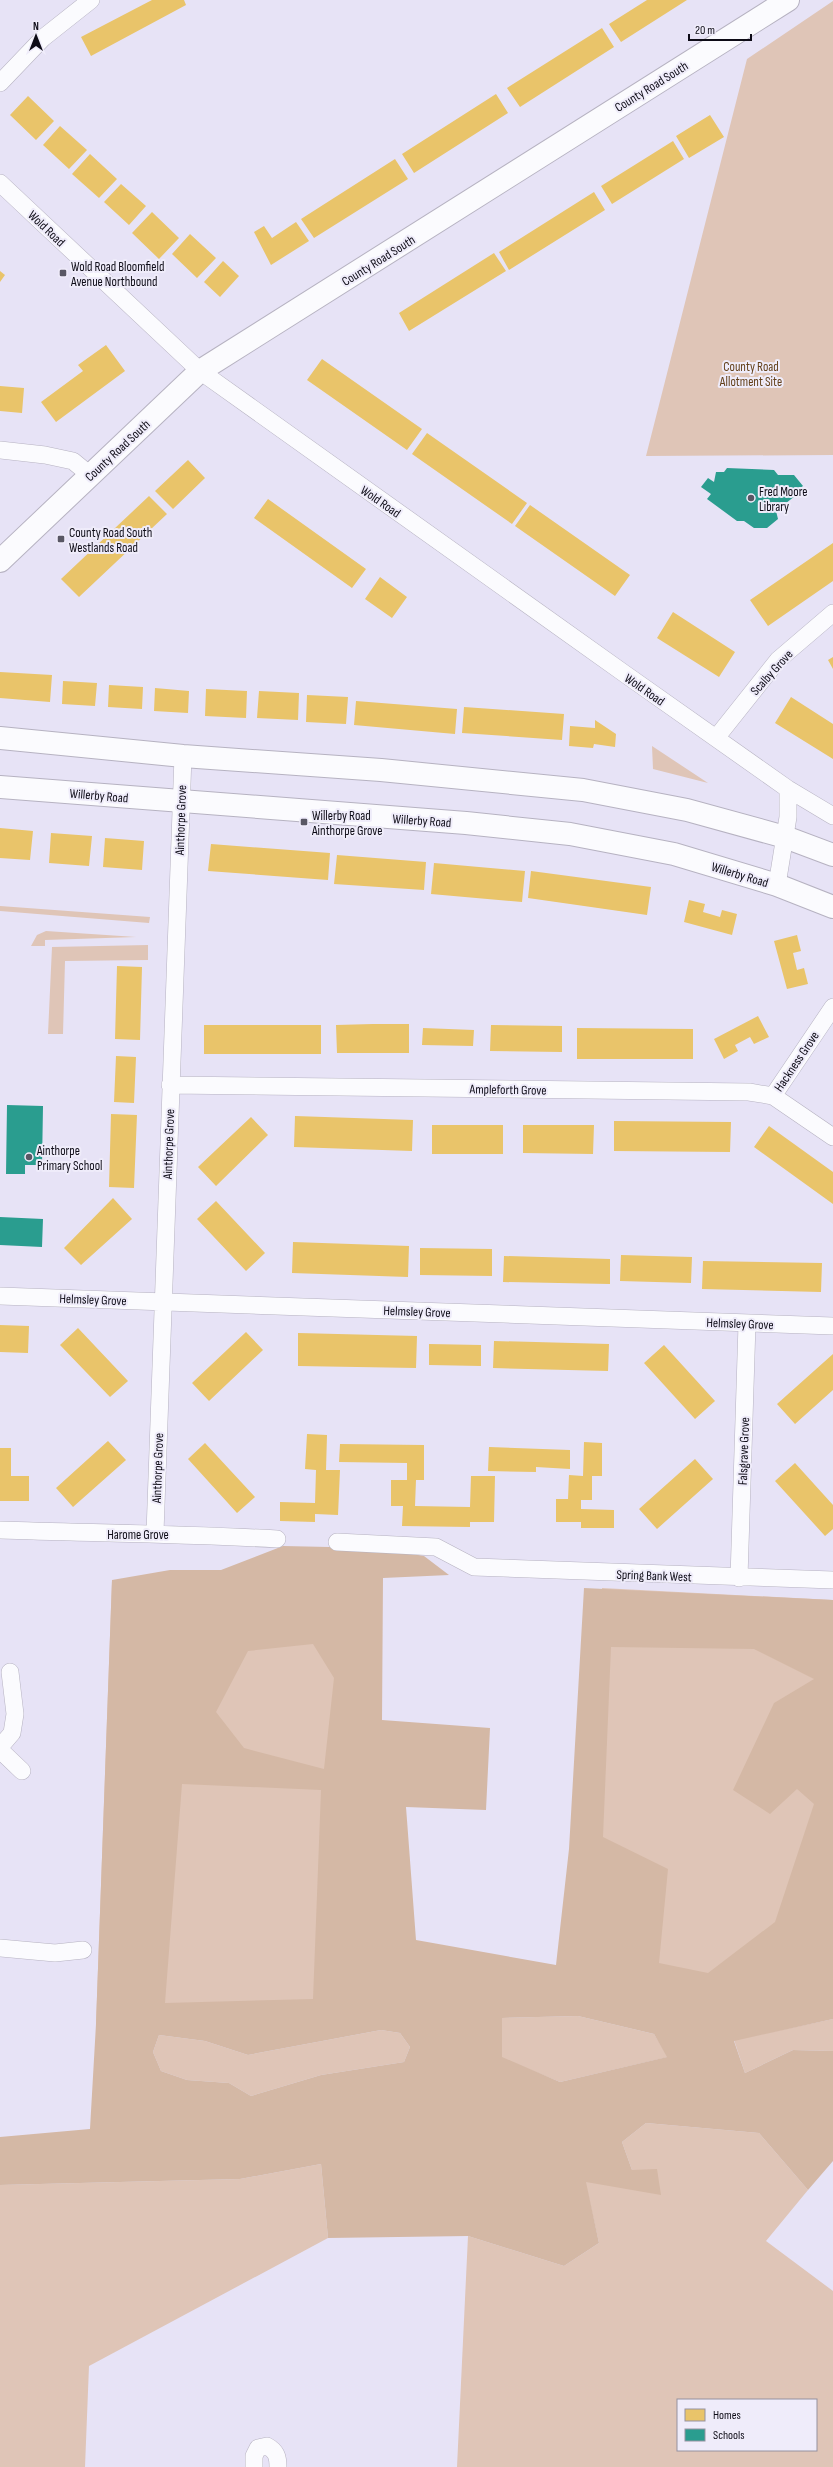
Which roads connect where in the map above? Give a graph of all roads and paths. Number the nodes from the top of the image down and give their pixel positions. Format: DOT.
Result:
graph roads {
  1 [pos="91,0"];
  2 [pos="788,0"];
  3 [pos="0,83"];
  4 [pos="0,183"];
  5 [pos="200,371"];
  6 [pos="0,450"];
  7 [pos="90,475"];
  8 [pos="0,561"];
  9 [pos="833,614"];
  10 [pos="0,738"];
  11 [pos="716,738"];
  12 [pos="183,756"];
  13 [pos="0,787"];
  14 [pos="788,789"];
  15 [pos="180,802"];
  16 [pos="833,816"];
  17 [pos="785,837"];
  18 [pos="833,855"];
  19 [pos="776,885"];
  20 [pos="833,907"];
  21 [pos="833,1006"];
  22 [pos="170,1085"];
  23 [pos="773,1096"];
  24 [pos="833,1137"];
  25 [pos="0,1296"];
  26 [pos="162,1302"];
  27 [pos="747,1324"];
  28 [pos="833,1326"];
  29 [pos="0,1530"];
  30 [pos="155,1533"];
  31 [pos="277,1539"];
  32 [pos="337,1542"];
  33 [pos="739,1578"];
  34 [pos="833,1580"];
  35 [pos="10,1672"];
  36 [pos="0,1747"];
  37 [pos="0,1750"];
  38 [pos="22,1771"];
  39 [pos="0,1948"];
  40 [pos="83,1950"];
  41 [pos="254,2467"];
  42 [pos="278,2467"];
  1 -- 3 [label="street"];
  2 -- 5 [label="street, County Road South"];
  4 -- 5 [label="street, Wold Road"];
  5 -- 7 [label="street, County Road South"];
  5 -- 11 [label="street, Wold Road"];
  6 -- 7 [label="street"];
  7 -- 8 [label="street, County Road South"];
  9 -- 11 [label="street, Scalby Grove"];
  10 -- 12 [label="street"];
  11 -- 14 [label="street, Wold Road"];
  12 -- 15 [label="street, Ainthorpe Grove"];
  12 -- 17 [label="street"];
  13 -- 15 [label="street, Willerby Road"];
  14 -- 16 [label="street, Wold Road"];
  14 -- 17 [label="street"];
  15 -- 19 [label="street, Willerby Road"];
  15 -- 22 [label="street, Ainthorpe Grove"];
  17 -- 18 [label="street"];
  17 -- 19 [label="street"];
  19 -- 20 [label="street, Willerby Road"];
  21 -- 23 [label="street, Hackness Grove"];
  22 -- 23 [label="street, Ampleforth Grove"];
  22 -- 26 [label="street, Ainthorpe Grove"];
  23 -- 24 [label="street, Ampleforth Grove"];
  25 -- 26 [label="street, Helmsley Grove"];
  26 -- 27 [label="street, Helmsley Grove"];
  26 -- 30 [label="street, Ainthorpe Grove"];
  27 -- 28 [label="street, Helmsley Grove"];
  27 -- 33 [label="street, Falsgrave Grove"];
  29 -- 30 [label="street, Harome Grove"];
  30 -- 31 [label="street, Harome Grove"];
  32 -- 33 [label="street, Spring Bank West"];
  33 -- 34 [label="street, Spring Bank West"];
  35 -- 36 [label="street"];
  37 -- 38 [label="street"];
  39 -- 40 [label="street"];
  41 -- 42 [label="street"];
}
